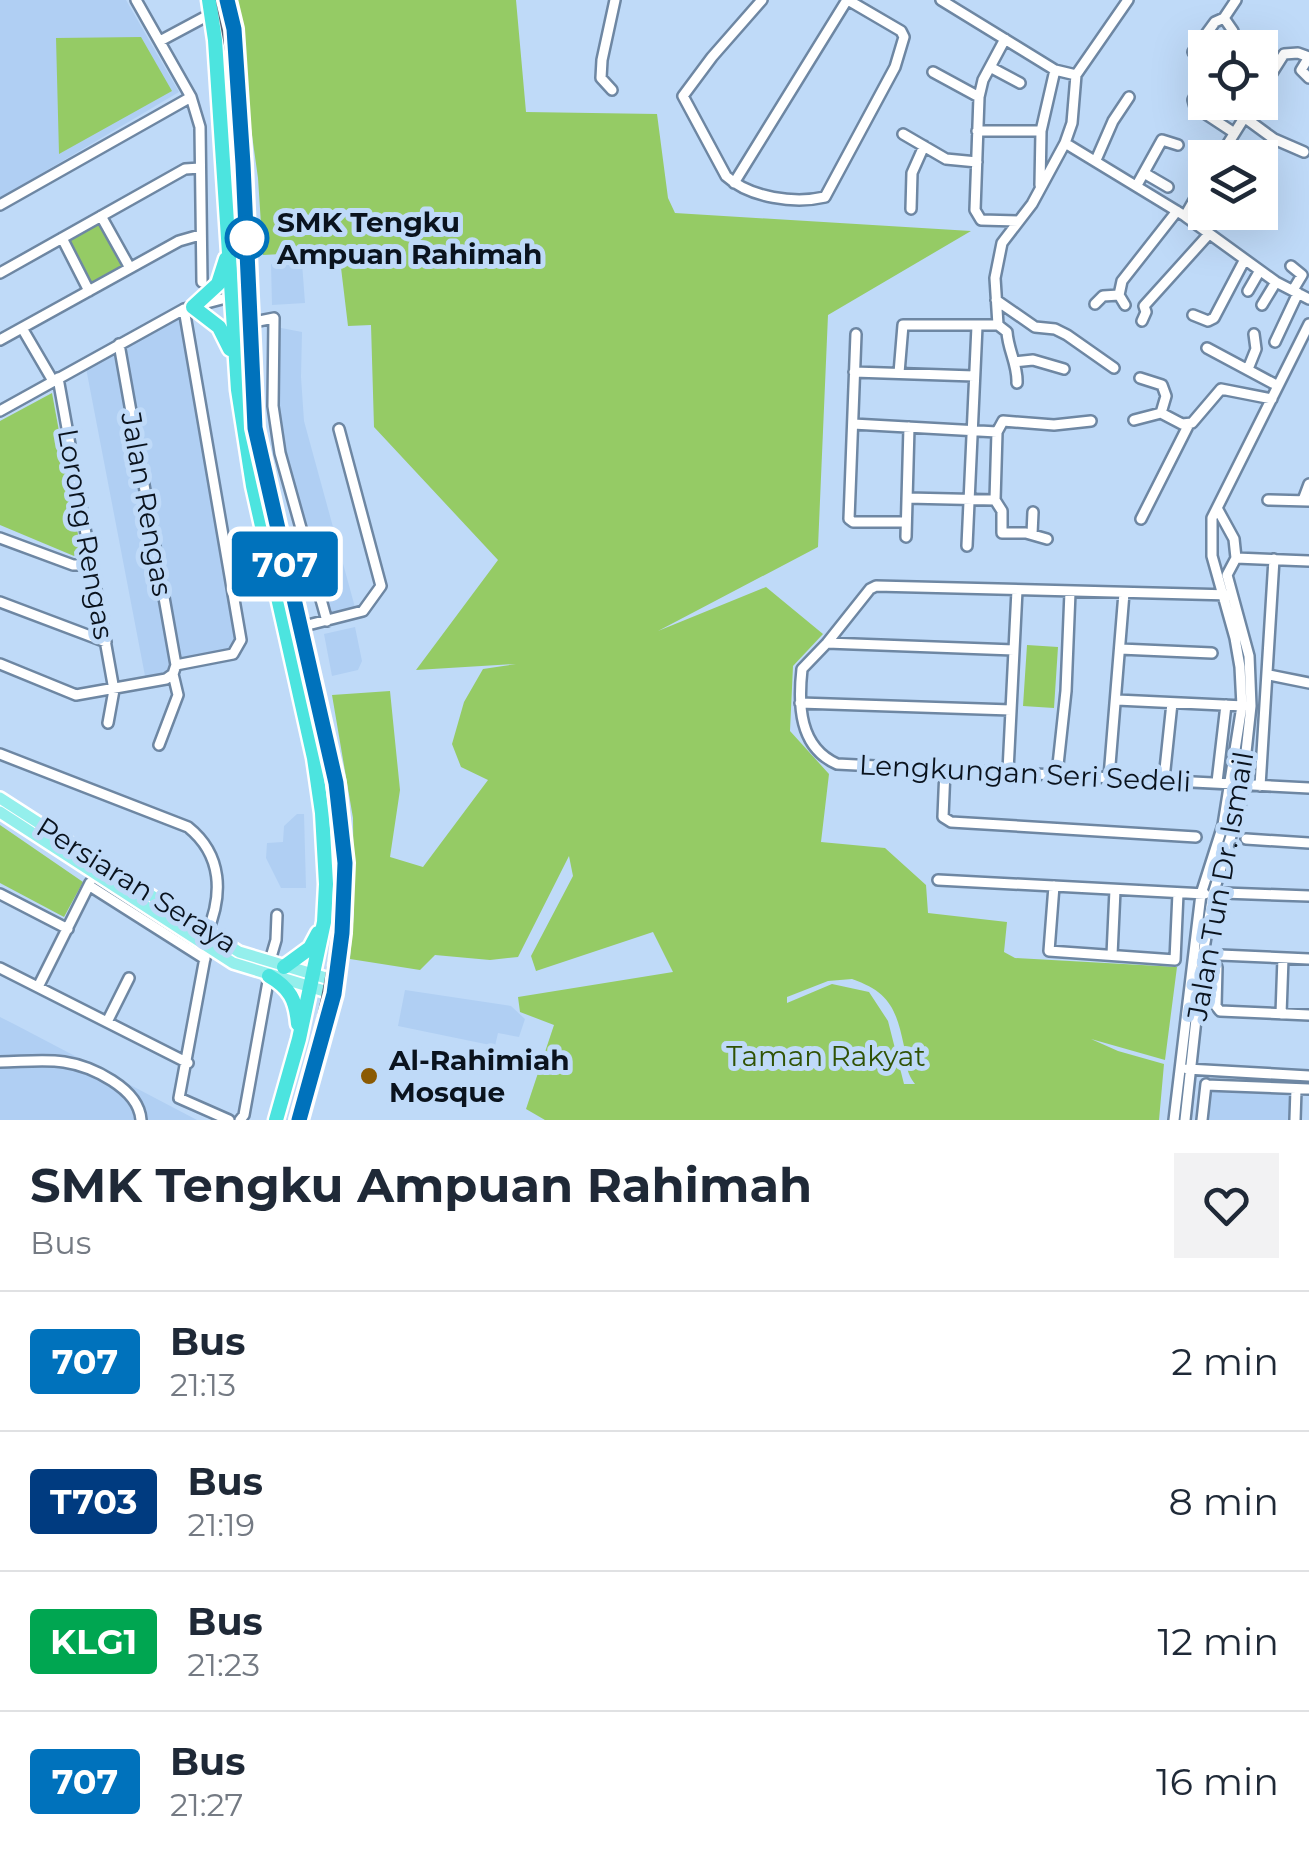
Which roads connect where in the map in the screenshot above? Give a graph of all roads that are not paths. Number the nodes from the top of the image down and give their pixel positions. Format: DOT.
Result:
graph roads {
  1 [pos="136,0"];
  2 [pos="208,0"];
  3 [pos="227,0"];
  4 [pos="615,0"];
  5 [pos="762,0"];
  6 [pos="848,0"];
  7 [pos="941,0"];
  8 [pos="1128,0"];
  9 [pos="1236,0"];
  10 [pos="203,18"];
  11 [pos="1224,18"];
  12 [pos="1208,30"];
  13 [pos="1232,30"];
  14 [pos="1005,39"];
  15 [pos="160,40"];
  16 [pos="1309,57"];
  17 [pos="1278,64"];
  18 [pos="990,66"];
  19 [pos="1055,70"];
  20 [pos="933,72"];
  21 [pos="1076,75"];
  22 [pos="1309,78"];
  23 [pos="1020,83"];
  24 [pos="612,90"];
  25 [pos="979,97"];
  26 [pos="1129,97"];
  27 [pos="192,98"];
  28 [pos="1214,120"];
  29 [pos="1241,120"];
  30 [pos="1249,120"];
  31 [pos="978,131"];
  32 [pos="1041,132"];
  33 [pos="1233,132"];
  34 [pos="903,134"];
  35 [pos="1229,140"];
  36 [pos="1065,142"];
  37 [pos="1178,145"];
  38 [pos="924,146"];
  39 [pos="1304,152"];
  40 [pos="1095,157"];
  41 [pos="977,162"];
  42 [pos="200,168"];
  43 [pos="1140,179"];
  44 [pos="734,183"];
  45 [pos="1040,186"];
  46 [pos="1168,188"];
  47 [pos="1188,204"];
  48 [pos="0,205"];
  49 [pos="911,208"];
  50 [pos="1181,214"];
  51 [pos="101,216"];
  52 [pos="1019,222"];
  53 [pos="1208,234"];
  54 [pos="200,236"];
  55 [pos="62,238"];
  56 [pos="228,248"];
  57 [pos="1244,261"];
  58 [pos="1291,266"];
  59 [pos="130,268"];
  60 [pos="0,271"];
  61 [pos="1259,272"];
  62 [pos="248,274"];
  63 [pos="202,282"];
  64 [pos="1276,282"];
  65 [pos="89,291"];
  66 [pos="1296,291"];
  67 [pos="1248,292"];
  68 [pos="1309,298"];
  69 [pos="996,300"];
  70 [pos="233,302"];
  71 [pos="1095,304"];
  72 [pos="1262,305"];
  73 [pos="189,308"];
  74 [pos="1193,315"];
  75 [pos="249,320"];
  76 [pos="1142,321"];
  77 [pos="1309,324"];
  78 [pos="978,326"];
  79 [pos="998,326"];
  80 [pos="22,328"];
  81 [pos="856,334"];
  82 [pos="1254,334"];
  83 [pos="0,340"];
  84 [pos="1275,342"];
  85 [pos="119,344"];
  86 [pos="1207,348"];
  87 [pos="1014,362"];
  88 [pos="1114,368"];
  89 [pos="1064,369"];
  90 [pos="1248,369"];
  91 [pos="854,372"];
  92 [pos="899,374"];
  93 [pos="974,376"];
  94 [pos="1140,378"];
  95 [pos="56,379"];
  96 [pos="1017,383"];
  97 [pos="1278,386"];
  98 [pos="238,390"];
  99 [pos="1272,398"];
  100 [pos="0,411"];
  101 [pos="1161,413"];
  102 [pos="1134,420"];
  103 [pos="1091,421"];
  104 [pos="853,424"];
  105 [pos="1189,424"];
  106 [pos="909,427"];
  107 [pos="339,429"];
  108 [pos="971,431"];
  109 [pos="997,432"];
  110 [pos="1309,484"];
  111 [pos="907,498"];
  112 [pos="968,498"];
  113 [pos="995,500"];
  114 [pos="1268,500"];
  115 [pos="1306,500"];
  116 [pos="1216,506"];
  117 [pos="1033,512"];
  118 [pos="1141,519"];
  119 [pos="906,522"];
  120 [pos="1032,534"];
  121 [pos="906,537"];
  122 [pos="0,538"];
  123 [pos="1047,539"];
  124 [pos="967,546"];
  125 [pos="1236,558"];
  126 [pos="1274,559"];
  127 [pos="1309,560"];
  128 [pos="92,566"];
  129 [pos="1017,590"];
  130 [pos="1070,592"];
  131 [pos="1124,594"];
  132 [pos="1227,596"];
  133 [pos="0,602"];
  134 [pos="326,620"];
  135 [pos="300,627"];
  136 [pos="106,642"];
  137 [pos="828,643"];
  138 [pos="1120,648"];
  139 [pos="1014,650"];
  140 [pos="1212,653"];
  141 [pos="0,664"];
  142 [pos="174,670"];
  143 [pos="1269,675"];
  144 [pos="1309,683"];
  145 [pos="114,690"];
  146 [pos="1117,700"];
  147 [pos="800,702"];
  148 [pos="1172,703"];
  149 [pos="1226,705"];
  150 [pos="1246,706"];
  151 [pos="1011,710"];
  152 [pos="108,723"];
  153 [pos="159,746"];
  154 [pos="0,754"];
  155 [pos="945,769"];
  156 [pos="1008,771"];
  157 [pos="1057,774"];
  158 [pos="1109,777"];
  159 [pos="1164,779"];
  160 [pos="1217,782"];
  161 [pos="1237,784"];
  162 [pos="1260,786"];
  163 [pos="1309,788"];
  164 [pos="0,798"];
  165 [pos="0,812"];
  166 [pos="1196,837"];
  167 [pos="1246,840"];
  168 [pos="1309,842"];
  169 [pos="938,880"];
  170 [pos="97,882"];
  171 [pos="1054,886"];
  172 [pos="1115,890"];
  173 [pos="1178,893"];
  174 [pos="1224,893"];
  175 [pos="0,894"];
  176 [pos="1207,894"];
  177 [pos="1309,896"];
  178 [pos="155,906"];
  179 [pos="277,914"];
  180 [pos="324,922"];
  181 [pos="68,928"];
  182 [pos="207,933"];
  183 [pos="206,953"];
  184 [pos="1198,954"];
  185 [pos="1112,956"];
  186 [pos="1284,958"];
  187 [pos="1309,958"];
  188 [pos="1217,967"];
  189 [pos="0,968"];
  190 [pos="274,969"];
  191 [pos="129,978"];
  192 [pos="312,981"];
  193 [pos="38,987"];
  194 [pos="335,988"];
  195 [pos="1282,1014"];
  196 [pos="1309,1015"];
  197 [pos="107,1022"];
  198 [pos="299,1040"];
  199 [pos="0,1062"];
  200 [pos="188,1063"];
  201 [pos="1185,1069"];
  202 [pos="1207,1071"];
  203 [pos="1309,1076"];
  204 [pos="1206,1085"];
  205 [pos="1296,1089"];
  206 [pos="1309,1089"];
  207 [pos="141,1120"];
  208 [pos="229,1120"];
  209 [pos="240,1120"];
  210 [pos="276,1120"];
  211 [pos="299,1120"];
  212 [pos="1174,1120"];
  213 [pos="1185,1120"];
  214 [pos="1202,1120"];
  215 [pos="1295,1120"];
  1 -- 15 [label="street"];
  2 -- 56 [label="highway"];
  3 -- 62 [label="highway"];
  4 -- 24 [label="street"];
  5 -- 44 [label="street"];
  6 -- 44 [label="street"];
  6 -- 44 [label="street"];
  7 -- 14 [label="street"];
  8 -- 21 [label="street"];
  9 -- 11 [label="street"];
  10 -- 15 [label="street"];
  11 -- 12 [label="street"];
  11 -- 13 [label="street"];
  14 -- 18 [label="street"];
  14 -- 19 [label="street"];
  15 -- 27 [label="street"];
  16 -- 17 [label="street"];
  16 -- 22 [label="street"];
  18 -- 23 [label="street"];
  18 -- 25 [label="street"];
  19 -- 21 [label="street"];
  19 -- 32 [label="street"];
  20 -- 25 [label="street"];
  21 -- 36 [label="street"];
  25 -- 31 [label="street"];
  26 -- 40 [label="street"];
  27 -- 42 [label="street"];
  27 -- 48 [label="street"];
  28 -- 33 [label="street"];
  29 -- 33 [label="street"];
  30 -- 39 [label="street"];
  31 -- 32 [label="street"];
  31 -- 41 [label="street"];
  32 -- 45 [label="street"];
  33 -- 35 [label="street"];
  34 -- 38 [label="street"];
  36 -- 40 [label="street"];
  36 -- 45 [label="street"];
  37 -- 43 [label="street"];
  38 -- 41 [label="street"];
  38 -- 49 [label="street"];
  40 -- 43 [label="street"];
  41 -- 52 [label="street"];
  42 -- 51 [label="street"];
  42 -- 54 [label="street"];
  43 -- 46 [label="street"];
  43 -- 50 [label="street"];
  45 -- 52 [label="street"];
  47 -- 50 [label="street"];
  50 -- 53 [label="street"];
  50 -- 71 [label="street"];
  51 -- 55 [label="street"];
  51 -- 59 [label="street"];
  52 -- 69 [label="street"];
  53 -- 57 [label="street"];
  53 -- 76 [label="street"];
  54 -- 59 [label="street"];
  54 -- 63 [label="street"];
  55 -- 60 [label="street"];
  55 -- 65 [label="street"];
  56 -- 70 [label="highway"];
  56 -- 73 [label="highway"];
  57 -- 61 [label="street"];
  57 -- 74 [label="street"];
  58 -- 66 [label="street"];
  59 -- 65 [label="street"];
  61 -- 64 [label="street"];
  61 -- 67 [label="street"];
  62 -- 70 [label="street"];
  62 -- 75 [label="highway"];
  64 -- 66 [label="street"];
  64 -- 72 [label="street"];
  65 -- 80 [label="street"];
  66 -- 68 [label="street"];
  66 -- 84 [label="street"];
  69 -- 79 [label="street"];
  69 -- 88 [label="street"];
  70 -- 73 [label="street"];
  70 -- 75 [label="street"];
  70 -- 98 [label="highway"];
  73 -- 85 [label="street"];
  73 -- 98 [label="highway"];
  73 -- 142 [label="street"];
  75 -- 134 [label="street"];
  75 -- 135 [label="highway"];
  77 -- 97 [label="street"];
  78 -- 79 [label="street"];
  78 -- 92 [label="street"];
  78 -- 93 [label="street"];
  79 -- 87 [label="street"];
  80 -- 83 [label="street"];
  80 -- 95 [label="street"];
  81 -- 91 [label="street"];
  82 -- 90 [label="street"];
  85 -- 95 [label="street"];
  85 -- 142 [label="street, Jalan Rengas"];
  86 -- 90 [label="street"];
  87 -- 89 [label="street"];
  87 -- 96 [label="street"];
  90 -- 97 [label="street"];
  91 -- 92 [label="street"];
  91 -- 104 [label="street"];
  92 -- 93 [label="street"];
  93 -- 108 [label="street"];
  94 -- 101 [label="street"];
  95 -- 100 [label="street"];
  95 -- 128 [label="street, Lorong Rengas"];
  97 -- 99 [label="street"];
  98 -- 180 [label="highway"];
  99 -- 105 [label="street"];
  99 -- 116 [label="street"];
  101 -- 102 [label="street"];
  101 -- 105 [label="street"];
  103 -- 109 [label="street"];
  104 -- 106 [label="street"];
  104 -- 119 [label="street"];
  105 -- 118 [label="street"];
  106 -- 108 [label="street"];
  106 -- 111 [label="street"];
  107 -- 134 [label="street"];
  108 -- 109 [label="street"];
  108 -- 112 [label="street"];
  109 -- 113 [label="street"];
  110 -- 115 [label="street"];
  111 -- 112 [label="street"];
  111 -- 119 [label="street"];
  112 -- 113 [label="street"];
  112 -- 124 [label="street"];
  113 -- 120 [label="street"];
  114 -- 115 [label="street"];
  116 -- 125 [label="street"];
  116 -- 132 [label="street, Jalan Tun Dr. Ismail"];
  117 -- 120 [label="street"];
  119 -- 121 [label="street"];
  120 -- 123 [label="street"];
  122 -- 128 [label="street"];
  125 -- 126 [label="street"];
  125 -- 132 [label="street"];
  126 -- 127 [label="street"];
  126 -- 143 [label="street"];
  128 -- 136 [label="street, Lorong Rengas"];
  129 -- 130 [label="street"];
  129 -- 137 [label="street"];
  129 -- 139 [label="street"];
  130 -- 131 [label="street"];
  130 -- 157 [label="street"];
  131 -- 132 [label="street"];
  131 -- 138 [label="street"];
  132 -- 150 [label="street, Jalan Tun Dr. Ismail"];
  133 -- 136 [label="street"];
  134 -- 135 [label="street"];
  135 -- 194 [label="highway"];
  136 -- 145 [label="street, Lorong Rengas"];
  137 -- 139 [label="street"];
  137 -- 147 [label="street"];
  138 -- 140 [label="street"];
  138 -- 146 [label="street"];
  139 -- 151 [label="street"];
  141 -- 145 [label="street"];
  142 -- 145 [label="street"];
  142 -- 153 [label="street, Jalan Rengas"];
  143 -- 144 [label="street"];
  143 -- 162 [label="street"];
  145 -- 152 [label="street, Lorong Rengas"];
  146 -- 148 [label="street"];
  146 -- 158 [label="street"];
  147 -- 151 [label="street"];
  147 -- 155 [label="street, Lengkungan Seri Sedeli"];
  148 -- 149 [label="street"];
  148 -- 159 [label="street"];
  149 -- 150 [label="street"];
  149 -- 160 [label="street"];
  150 -- 161 [label="street, Jalan Tun Dr. Ismail"];
  151 -- 156 [label="street"];
  154 -- 182 [label="street"];
  155 -- 156 [label="street, Lengkungan Seri Sedeli"];
  155 -- 166 [label="street"];
  156 -- 157 [label="street, Lengkungan Seri Sedeli"];
  157 -- 158 [label="street, Lengkungan Seri Sedeli"];
  158 -- 159 [label="street, Lengkungan Seri Sedeli"];
  159 -- 160 [label="street, Lengkungan Seri Sedeli"];
  160 -- 161 [label="street, Lengkungan Seri Sedeli"];
  161 -- 162 [label="street, Lengkungan Seri Sedeli"];
  161 -- 176 [label="street, Jalan Tun Dr. Ismail"];
  162 -- 163 [label="street, Lengkungan Seri Sedeli"];
  164 -- 178 [label="main road, Persiaran Seraya"];
  165 -- 170 [label="main road, Persiaran Seraya"];
  167 -- 168 [label="street"];
  169 -- 171 [label="street"];
  170 -- 178 [label="main road, Persiaran Seraya"];
  170 -- 181 [label="street"];
  170 -- 183 [label="street, Persiaran Seraya"];
  171 -- 172 [label="street"];
  171 -- 185 [label="street"];
  172 -- 173 [label="street"];
  172 -- 185 [label="street"];
  173 -- 176 [label="street"];
  173 -- 185 [label="street"];
  174 -- 177 [label="street"];
  175 -- 181 [label="street"];
  176 -- 184 [label="street, Jalan Tun Dr. Ismail"];
  178 -- 182 [label="main road, Persiaran Seraya"];
  178 -- 183 [label="main road, Persiaran Seraya"];
  179 -- 190 [label="street"];
  180 -- 190 [label="highway"];
  180 -- 192 [label="highway"];
  181 -- 193 [label="street"];
  182 -- 190 [label="main road, Persiaran Seraya"];
  183 -- 190 [label="main road, Persiaran Seraya"];
  183 -- 200 [label="street"];
  184 -- 186 [label="street"];
  184 -- 201 [label="street, Jalan Tun Dr. Ismail"];
  186 -- 187 [label="street"];
  186 -- 195 [label="street"];
  188 -- 195 [label="street"];
  189 -- 193 [label="street"];
  190 -- 192 [label="main road, Persiaran Seraya"];
  190 -- 198 [label="highway"];
  190 -- 209 [label="street"];
  191 -- 197 [label="street"];
  192 -- 194 [label="main road, Persiaran Seraya"];
  192 -- 198 [label="highway"];
  193 -- 197 [label="street"];
  194 -- 211 [label="highway"];
  195 -- 196 [label="street"];
  197 -- 200 [label="street"];
  198 -- 210 [label="highway"];
  199 -- 207 [label="street"];
  200 -- 208 [label="street"];
  201 -- 202 [label="street"];
  201 -- 212 [label="street, Jalan Tun Dr. Ismail"];
  201 -- 213 [label="street, Jalan Tun Dr. Ismail"];
  202 -- 203 [label="street"];
  202 -- 204 [label="street"];
  204 -- 205 [label="street"];
  204 -- 214 [label="street"];
  205 -- 206 [label="street"];
  205 -- 215 [label="street"];
}
